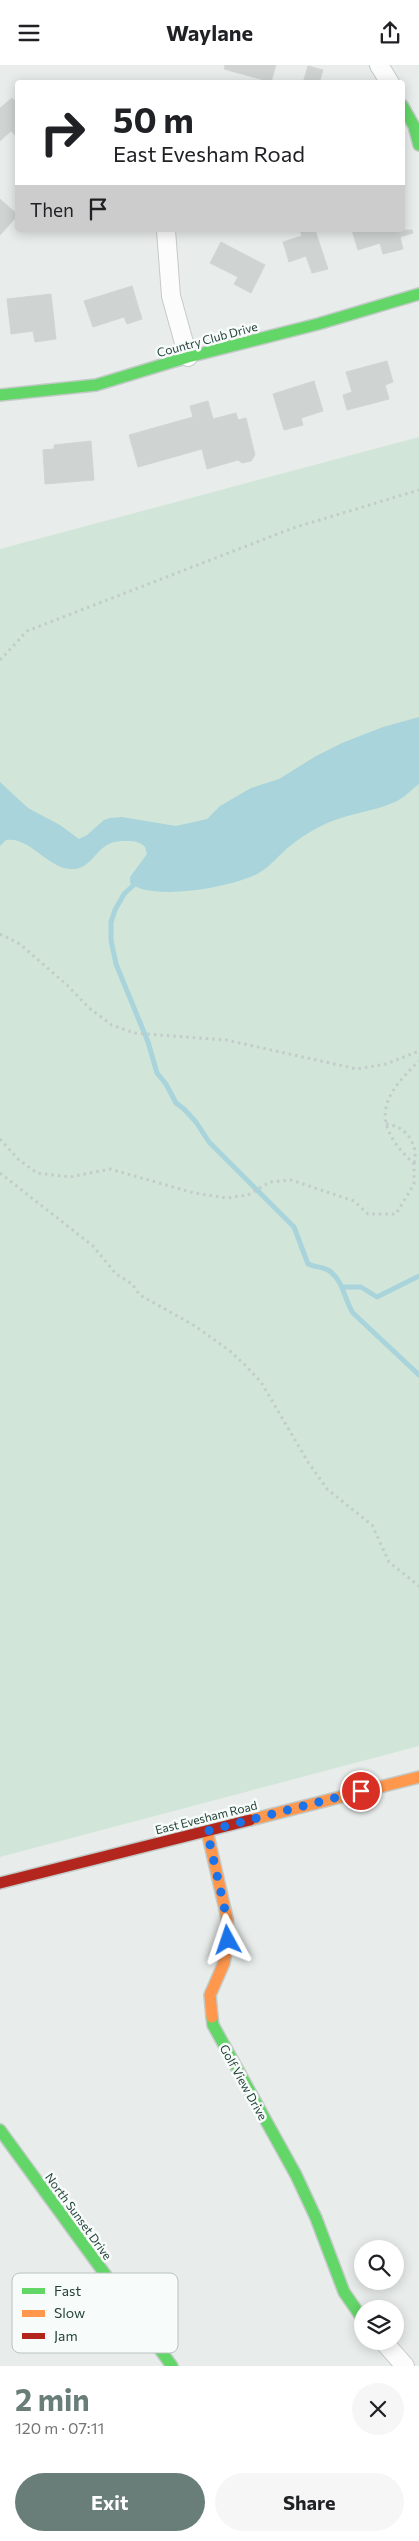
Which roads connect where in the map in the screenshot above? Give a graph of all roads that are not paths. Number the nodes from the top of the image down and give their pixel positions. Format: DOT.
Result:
graph roads {
  1 [pos="379,65"];
  2 [pos="388,80"];
  3 [pos="405,110"];
  4 [pos="419,145"];
  5 [pos="166,232"];
  6 [pos="419,294"];
  7 [pos="188,357"];
  8 [pos="0,395"];
  9 [pos="419,1777"];
  10 [pos="207,1831"];
  11 [pos="0,1883"];
  12 [pos="0,2131"];
  13 [pos="104,2273"];
  14 [pos="354,2306"];
  15 [pos="391,2350"];
  16 [pos="162,2353"];
  17 [pos="172,2366"];
  18 [pos="404,2366"];
  1 -- 2 [label="street"];
  3 -- 4 [label="street"];
  5 -- 7 [label="street"];
  6 -- 7 [label="street, Country Club Drive"];
  7 -- 8 [label="street, Country Club Drive"];
  9 -- 10 [label="street, East Evesham Road"];
  10 -- 11 [label="street, East Evesham Road"];
  10 -- 14 [label="street, Golf View Drive"];
  12 -- 13 [label="street, North Sunset Drive"];
  15 -- 18 [label="street"];
  16 -- 17 [label="street, North Sunset Drive"];
}
